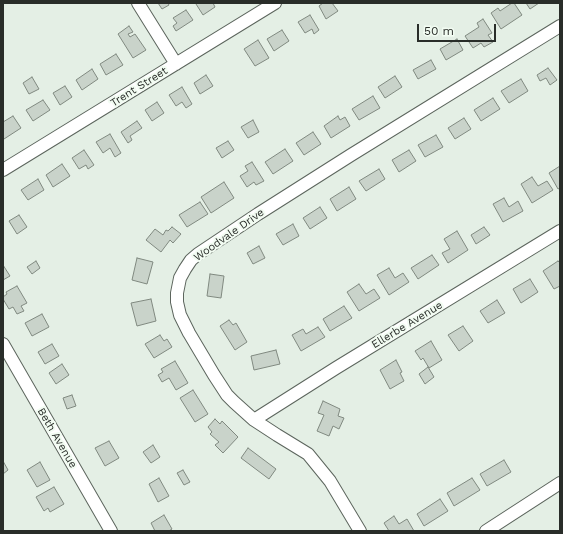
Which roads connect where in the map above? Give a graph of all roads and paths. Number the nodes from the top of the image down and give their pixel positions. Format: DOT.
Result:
graph roads {
  1 [pos="138,3"];
  2 [pos="275,3"];
  3 [pos="560,26"];
  4 [pos="176,64"];
  5 [pos="3,170"];
  6 [pos="560,231"];
  7 [pos="3,344"];
  8 [pos="254,420"];
  9 [pos="560,482"];
  10 [pos="111,531"];
  11 [pos="360,531"];
  12 [pos="486,531"];
  1 -- 4 [label="street"];
  2 -- 4 [label="street, Trent Street"];
  3 -- 8 [label="street, Woodvale Drive"];
  4 -- 5 [label="street, Trent Street"];
  6 -- 8 [label="street, Ellerbe Avenue"];
  7 -- 10 [label="street, Beth Avenue"];
  8 -- 11 [label="street, Woodvale Drive"];
  9 -- 12 [label="street"];
}
